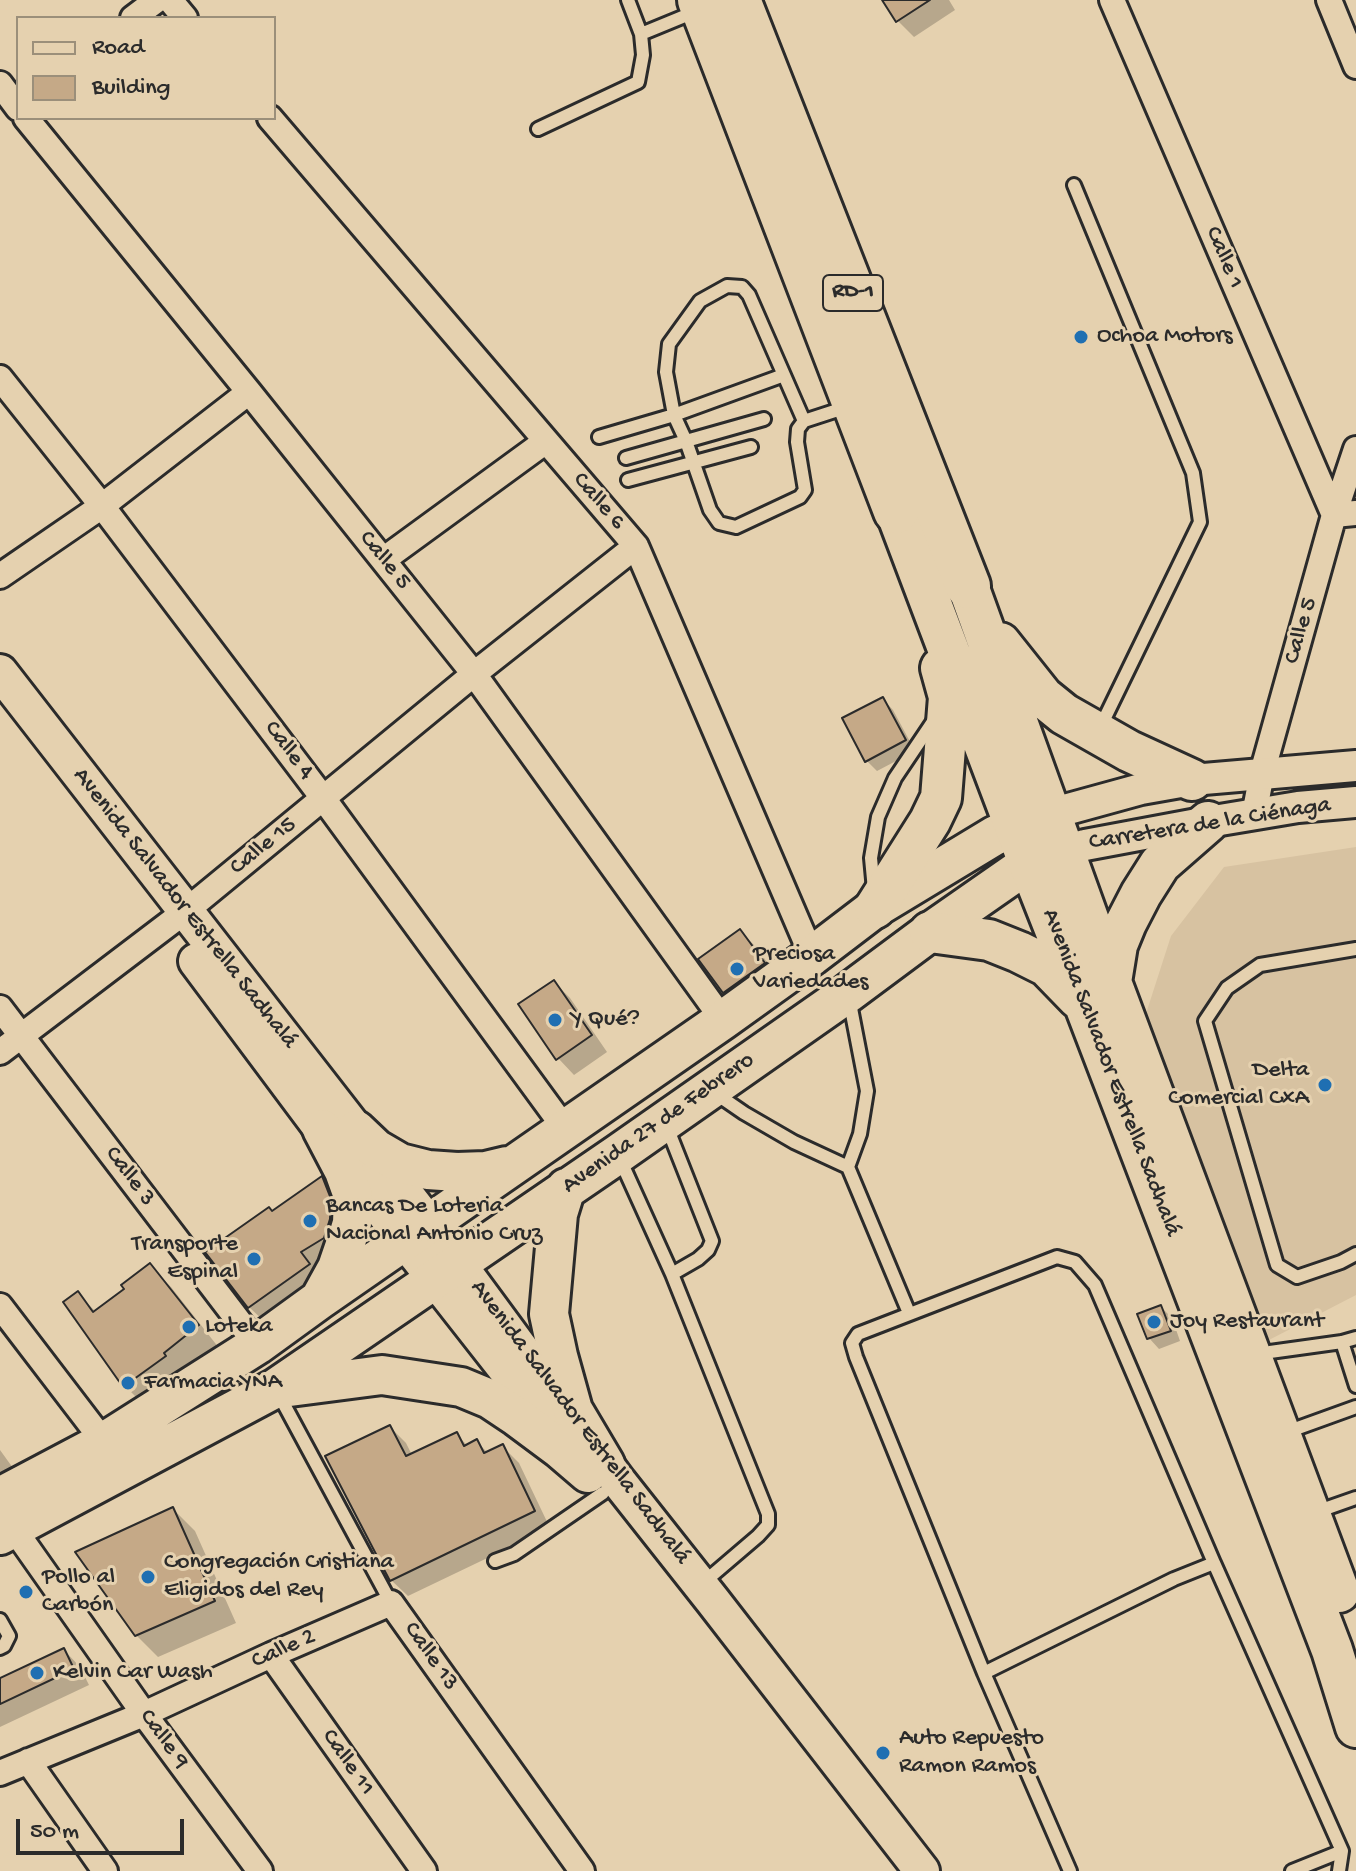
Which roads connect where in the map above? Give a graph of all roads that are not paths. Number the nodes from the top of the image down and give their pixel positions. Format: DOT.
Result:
graph roads {
  1 [pos="157,0"];
  2 [pos="170,0"];
  3 [pos="628,0"];
  4 [pos="1112,0"];
  5 [pos="1329,0"];
  6 [pos="714,3"];
  7 [pos="136,16"];
  8 [pos="183,16"];
  9 [pos="641,34"];
  10 [pos="1356,66"];
  11 [pos="0,84"];
  12 [pos="16,112"];
  13 [pos="23,120"];
  14 [pos="272,120"];
  15 [pos="538,129"];
  16 [pos="1074,185"];
  17 [pos="784,375"];
  18 [pos="0,378"];
  19 [pos="249,392"];
  20 [pos="855,404"];
  21 [pos="674,415"];
  22 [pos="764,419"];
  23 [pos="804,421"];
  24 [pos="599,437"];
  25 [pos="546,441"];
  26 [pos="686,441"];
  27 [pos="751,447"];
  28 [pos="1356,449"];
  29 [pos="626,458"];
  30 [pos="693,463"];
  31 [pos="628,480"];
  32 [pos="102,506"];
  33 [pos="896,511"];
  34 [pos="1345,514"];
  35 [pos="636,546"];
  36 [pos="383,560"];
  37 [pos="0,576"];
  38 [pos="968,586"];
  39 [pos="0,672"];
  40 [pos="474,674"];
  41 [pos="0,707"];
  42 [pos="1097,734"];
  43 [pos="1356,766"];
  44 [pos="1262,773"];
  45 [pos="1192,780"];
  46 [pos="323,798"];
  47 [pos="1356,802"];
  48 [pos="1254,815"];
  49 [pos="1032,820"];
  50 [pos="1208,822"];
  51 [pos="1046,857"];
  52 [pos="875,908"];
  53 [pos="178,917"];
  54 [pos="930,932"];
  55 [pos="1356,949"];
  56 [pos="812,956"];
  57 [pos="848,993"];
  58 [pos="1099,995"];
  59 [pos="0,1008"];
  60 [pos="723,1020"];
  61 [pos="21,1036"];
  62 [pos="0,1052"];
  63 [pos="709,1089"];
  64 [pos="664,1121"];
  65 [pos="339,1130"];
  66 [pos="566,1130"];
  67 [pos="618,1154"];
  68 [pos="514,1164"];
  69 [pos="848,1167"];
  70 [pos="566,1188"];
  71 [pos="417,1233"];
  72 [pos="1356,1254"];
  73 [pos="447,1272"];
  74 [pos="672,1274"];
  75 [pos="319,1300"];
  76 [pos="0,1306"];
  77 [pos="909,1313"];
  78 [pos="1356,1338"];
  79 [pos="1342,1342"];
  80 [pos="257,1345"];
  81 [pos="1251,1357"];
  82 [pos="1356,1386"];
  83 [pos="276,1388"];
  84 [pos="1356,1407"];
  85 [pos="1266,1440"];
  86 [pos="104,1442"];
  87 [pos="598,1477"];
  88 [pos="1356,1498"];
  89 [pos="1296,1519"];
  90 [pos="5,1520"];
  91 [pos="495,1561"];
  92 [pos="1214,1563"];
  93 [pos="701,1585"];
  94 [pos="391,1603"];
  95 [pos="0,1620"];
  96 [pos="1356,1637"];
  97 [pos="0,1648"];
  98 [pos="271,1655"];
  99 [pos="984,1673"];
  100 [pos="144,1714"];
  101 [pos="1356,1727"];
  102 [pos="28,1761"];
  103 [pos="0,1773"];
  104 [pos="1342,1851"];
  105 [pos="105,1871"];
  106 [pos="260,1871"];
  107 [pos="424,1871"];
  108 [pos="582,1871"];
  109 [pos="896,1871"];
  110 [pos="922,1871"];
  111 [pos="1070,1871"];
  112 [pos="1292,1871"];
  113 [pos="1339,1871"];
  1 -- 7 [label="street"];
  2 -- 8 [label="street"];
  3 -- 9 [label="lane"];
  4 -- 34 [label="street, Calle 1"];
  5 -- 10 [label="street"];
  6 -- 9 [label="lane"];
  6 -- 20 [label="highway, RD-1"];
  6 -- 38 [label="highway, RD-1"];
  9 -- 15 [label="lane"];
  11 -- 12 [label="street, Calle 5"];
  13 -- 19 [label="street, Calle 5"];
  14 -- 25 [label="street, Calle 6"];
  16 -- 42 [label="lane"];
  17 -- 21 [label="lane"];
  17 -- 21 [label="lane"];
  17 -- 23 [label="lane"];
  18 -- 32 [label="street, Calle 4"];
  19 -- 32 [label="street"];
  19 -- 36 [label="street, Calle 5"];
  20 -- 23 [label="lane"];
  20 -- 33 [label="highway, RD-1"];
  21 -- 24 [label="lane"];
  21 -- 26 [label="lane"];
  22 -- 26 [label="lane"];
  23 -- 30 [label="lane"];
  25 -- 35 [label="street, Calle 6"];
  25 -- 36 [label="street"];
  26 -- 29 [label="lane"];
  26 -- 30 [label="lane"];
  27 -- 30 [label="lane"];
  28 -- 34 [label="street, Calle 5"];
  30 -- 31 [label="lane"];
  32 -- 37 [label="street"];
  32 -- 46 [label="street, Calle 4"];
  33 -- 49 [label="highway, Avenida Salvador Estrella Sadhalá"];
  33 -- 52 [label="highway"];
  34 -- 44 [label="street, Calle 5"];
  35 -- 40 [label="street, Calle 15"];
  35 -- 56 [label="street, Calle 6"];
  36 -- 40 [label="street, Calle 5"];
  38 -- 42 [label="highway"];
  38 -- 49 [label="highway, Avenida Salvador Estrella Sadhalá"];
  39 -- 53 [label="main road, Avenida Salvador Estrella Sadhalá"];
  40 -- 46 [label="street, Calle 15"];
  40 -- 60 [label="street, Calle 5"];
  41 -- 53 [label="main road, Avenida Salvador Estrella Sadhalá"];
  42 -- 45 [label="highway"];
  43 -- 44 [label="street, Carretera de la Ciénaga"];
  44 -- 45 [label="street, Carretera de la Ciénaga"];
  44 -- 48 [label="street, Calle 5"];
  45 -- 49 [label="street, Carretera de la Ciénaga"];
  46 -- 53 [label="street, Calle 15"];
  46 -- 66 [label="street, Calle 4"];
  47 -- 48 [label="street, Carretera de la Ciénaga"];
  48 -- 50 [label="street, Carretera de la Ciénaga"];
  49 -- 51 [label="highway, Avenida Salvador Estrella Sadhalá"];
  49 -- 52 [label="main road, Avenida 27 de Febrero"];
  50 -- 51 [label="street, Carretera de la Ciénaga"];
  50 -- 58 [label="highway"];
  51 -- 54 [label="main road, Avenida 27 de Febrero"];
  51 -- 58 [label="highway, Avenida Salvador Estrella Sadhalá"];
  52 -- 56 [label="main road, Avenida 27 de Febrero"];
  53 -- 61 [label="street, Calle 15"];
  53 -- 65 [label="main road, Avenida Salvador Estrella Sadhalá"];
  54 -- 57 [label="main road, Avenida 27 de Febrero"];
  54 -- 58 [label="highway"];
  55 -- 72 [label="lane"];
  56 -- 60 [label="main road, Avenida 27 de Febrero"];
  57 -- 63 [label="main road, Avenida 27 de Febrero"];
  57 -- 69 [label="lane"];
  58 -- 81 [label="highway, Avenida Salvador Estrella Sadhalá"];
  58 -- 85 [label="highway, Avenida Salvador Estrella Sadhalá"];
  59 -- 61 [label="street, Calle 3"];
  60 -- 66 [label="main road, Avenida 27 de Febrero"];
  61 -- 62 [label="street, Calle 15"];
  61 -- 80 [label="street, Calle 3"];
  63 -- 64 [label="main road, Avenida 27 de Febrero"];
  63 -- 69 [label="lane"];
  64 -- 67 [label="main road, Avenida 27 de Febrero"];
  64 -- 74 [label="lane"];
  65 -- 68 [label="main road"];
  65 -- 71 [label="main road, Avenida Salvador Estrella Sadhalá"];
  65 -- 75 [label="main road"];
  66 -- 68 [label="main road, Avenida 27 de Febrero"];
  67 -- 70 [label="main road, Avenida 27 de Febrero"];
  67 -- 74 [label="lane"];
  68 -- 71 [label="main road, Avenida 27 de Febrero"];
  69 -- 77 [label="lane"];
  70 -- 73 [label="main road, Avenida 27 de Febrero"];
  70 -- 87 [label="main road"];
  71 -- 73 [label="main road, Avenida Salvador Estrella Sadhalá"];
  71 -- 75 [label="main road, Avenida 27 de Febrero"];
  73 -- 83 [label="main road, Avenida 27 de Febrero"];
  73 -- 87 [label="main road, Avenida Salvador Estrella Sadhalá"];
  74 -- 93 [label="lane"];
  75 -- 80 [label="main road, Avenida 27 de Febrero"];
  76 -- 86 [label="street"];
  77 -- 92 [label="lane"];
  77 -- 99 [label="lane"];
  78 -- 79 [label="lane"];
  79 -- 81 [label="lane"];
  79 -- 82 [label="lane"];
  80 -- 86 [label="main road, Avenida 27 de Febrero"];
  81 -- 85 [label="highway, Avenida Salvador Estrella Sadhalá"];
  83 -- 87 [label="main road"];
  83 -- 90 [label="main road, Avenida 27 de Febrero"];
  83 -- 94 [label="lane, Calle 13"];
  84 -- 85 [label="lane"];
  85 -- 89 [label="highway, Avenida Salvador Estrella Sadhalá"];
  86 -- 90 [label="main road, Avenida 27 de Febrero"];
  87 -- 91 [label="lane"];
  87 -- 93 [label="main road, Avenida Salvador Estrella Sadhalá"];
  87 -- 109 [label="main road, Avenida Salvador Estrella Sadhalá"];
  88 -- 89 [label="lane"];
  89 -- 96 [label="highway, Avenida Salvador Estrella Sadhalá"];
  89 -- 101 [label="highway, Avenida Salvador Estrella Sadhalá"];
  90 -- 100 [label="street, Calle 9"];
  92 -- 99 [label="lane"];
  92 -- 104 [label="lane"];
  93 -- 110 [label="main road, Avenida Salvador Estrella Sadhalá"];
  94 -- 98 [label="street, Calle 2"];
  94 -- 108 [label="street, Calle 13"];
  95 -- 97 [label="lane"];
  98 -- 100 [label="street, Calle 2"];
  98 -- 107 [label="street, Calle 11"];
  99 -- 111 [label="lane"];
  100 -- 102 [label="street, Calle 2"];
  100 -- 106 [label="street, Calle 9"];
  102 -- 103 [label="street, Calle 2"];
  102 -- 105 [label="street"];
  104 -- 112 [label="lane"];
  104 -- 113 [label="lane"];
}
